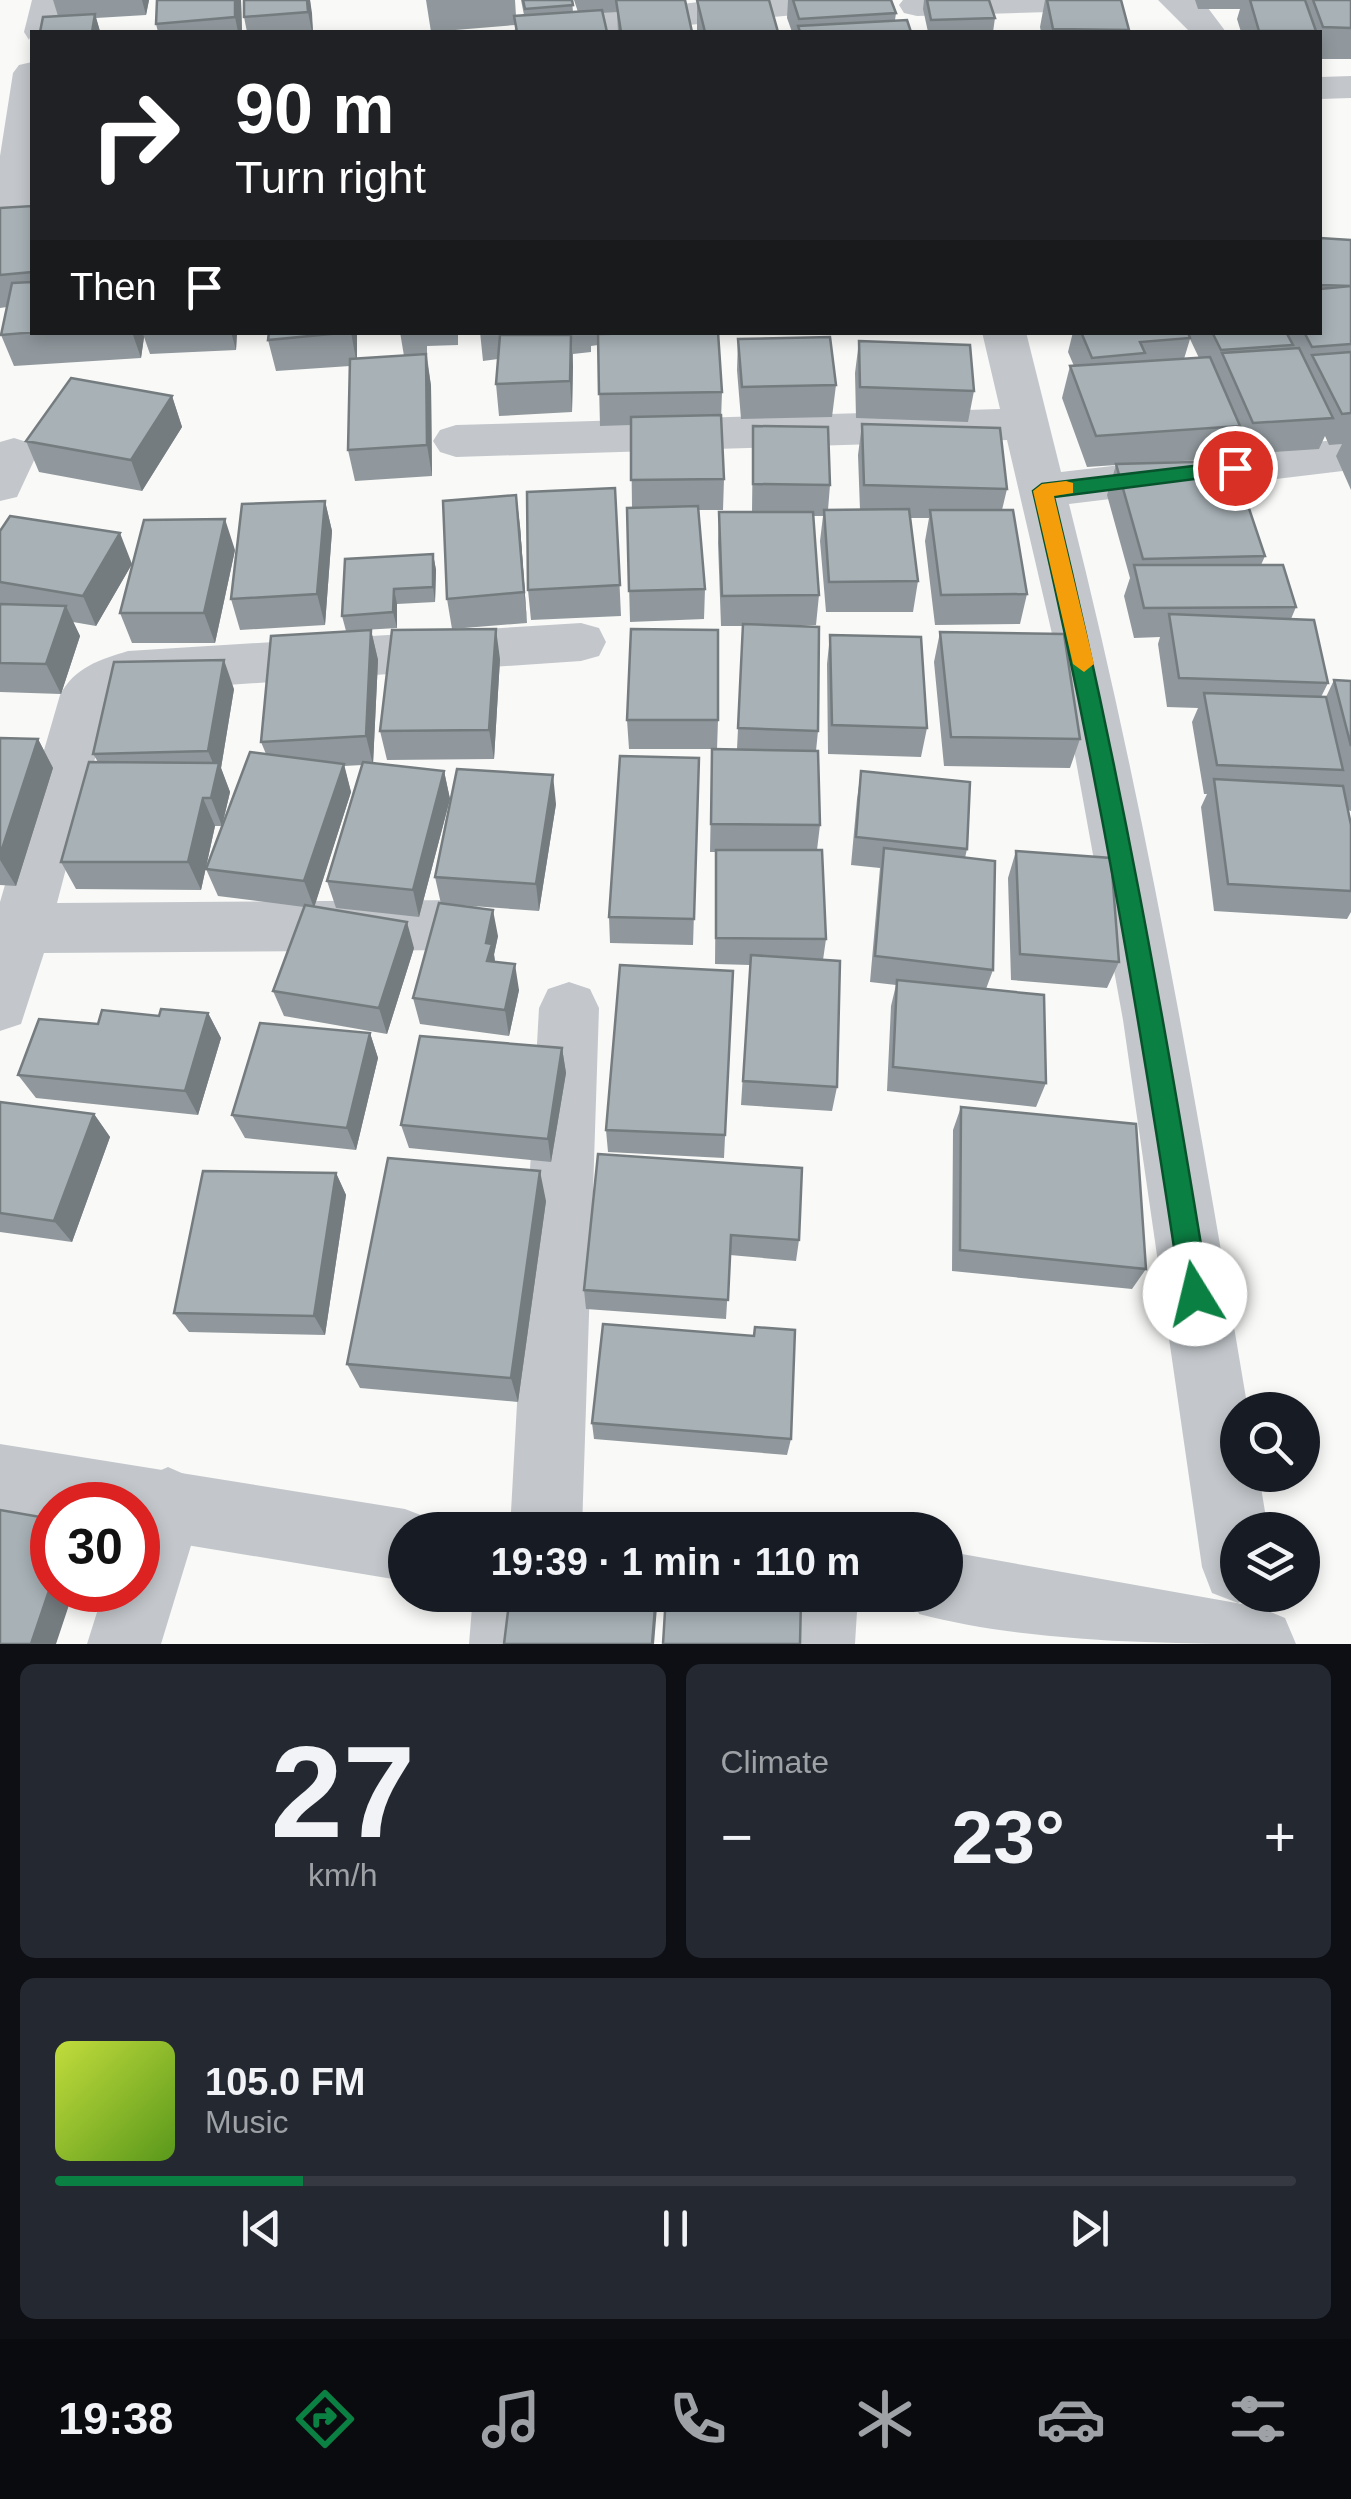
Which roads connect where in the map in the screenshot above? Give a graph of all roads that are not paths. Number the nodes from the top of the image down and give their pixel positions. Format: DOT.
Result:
graph roads {
  1 [pos="50,0"];
  2 [pos="839,0"];
  3 [pos="1083,0"];
  4 [pos="1176,0"];
  5 [pos="656,8"];
  6 [pos="919,12"];
  7 [pos="42,30"];
  8 [pos="541,30"];
  9 [pos="1206,30"];
  10 [pos="1351,87"];
  11 [pos="1322,88"];
  12 [pos="30,90"];
  13 [pos="30,224"];
  14 [pos="0,227"];
  15 [pos="1005,335"];
  16 [pos="1027,424"];
  17 [pos="456,441"];
  18 [pos="1351,454"];
  19 [pos="1042,491"];
  20 [pos="581,642"];
  21 [pos="462,925"];
  22 [pos="23,928"];
  23 [pos="0,1005"];
  24 [pos="569,1008"];
  25 [pos="0,1479"];
  26 [pos="168,1503"];
  27 [pos="547,1512"];
  28 [pos="1229,1512"];
  29 [pos="388,1541"];
  30 [pos="963,1591"];
  31 [pos="497,1612"];
  32 [pos="820,1612"];
  33 [pos="1244,1612"];
  34 [pos="124,1644"];
  35 [pos="494,1644"];
  36 [pos="818,1644"];
  37 [pos="1249,1644"];
  38 [pos="1259,1644"];
  1 -- 7 [label="street"];
  2 -- 5 [label="street"];
  3 -- 6 [label="street"];
  4 -- 9 [label="street"];
  5 -- 8 [label="street"];
  10 -- 11 [label="street"];
  12 -- 14 [label="street"];
  13 -- 14 [label="street"];
  15 -- 16 [label="street"];
  16 -- 17 [label="street"];
  16 -- 19 [label="street"];
  18 -- 19 [label="street"];
  19 -- 28 [label="street"];
  20 -- 22 [label="street"];
  21 -- 22 [label="street"];
  22 -- 23 [label="street"];
  24 -- 27 [label="street"];
  25 -- 26 [label="street"];
  26 -- 29 [label="street"];
  26 -- 34 [label="street"];
  30 -- 37 [label="street"];
  31 -- 35 [label="lane"];
  32 -- 36 [label="street"];
  33 -- 37 [label="street"];
  37 -- 38 [label="street"];
}
